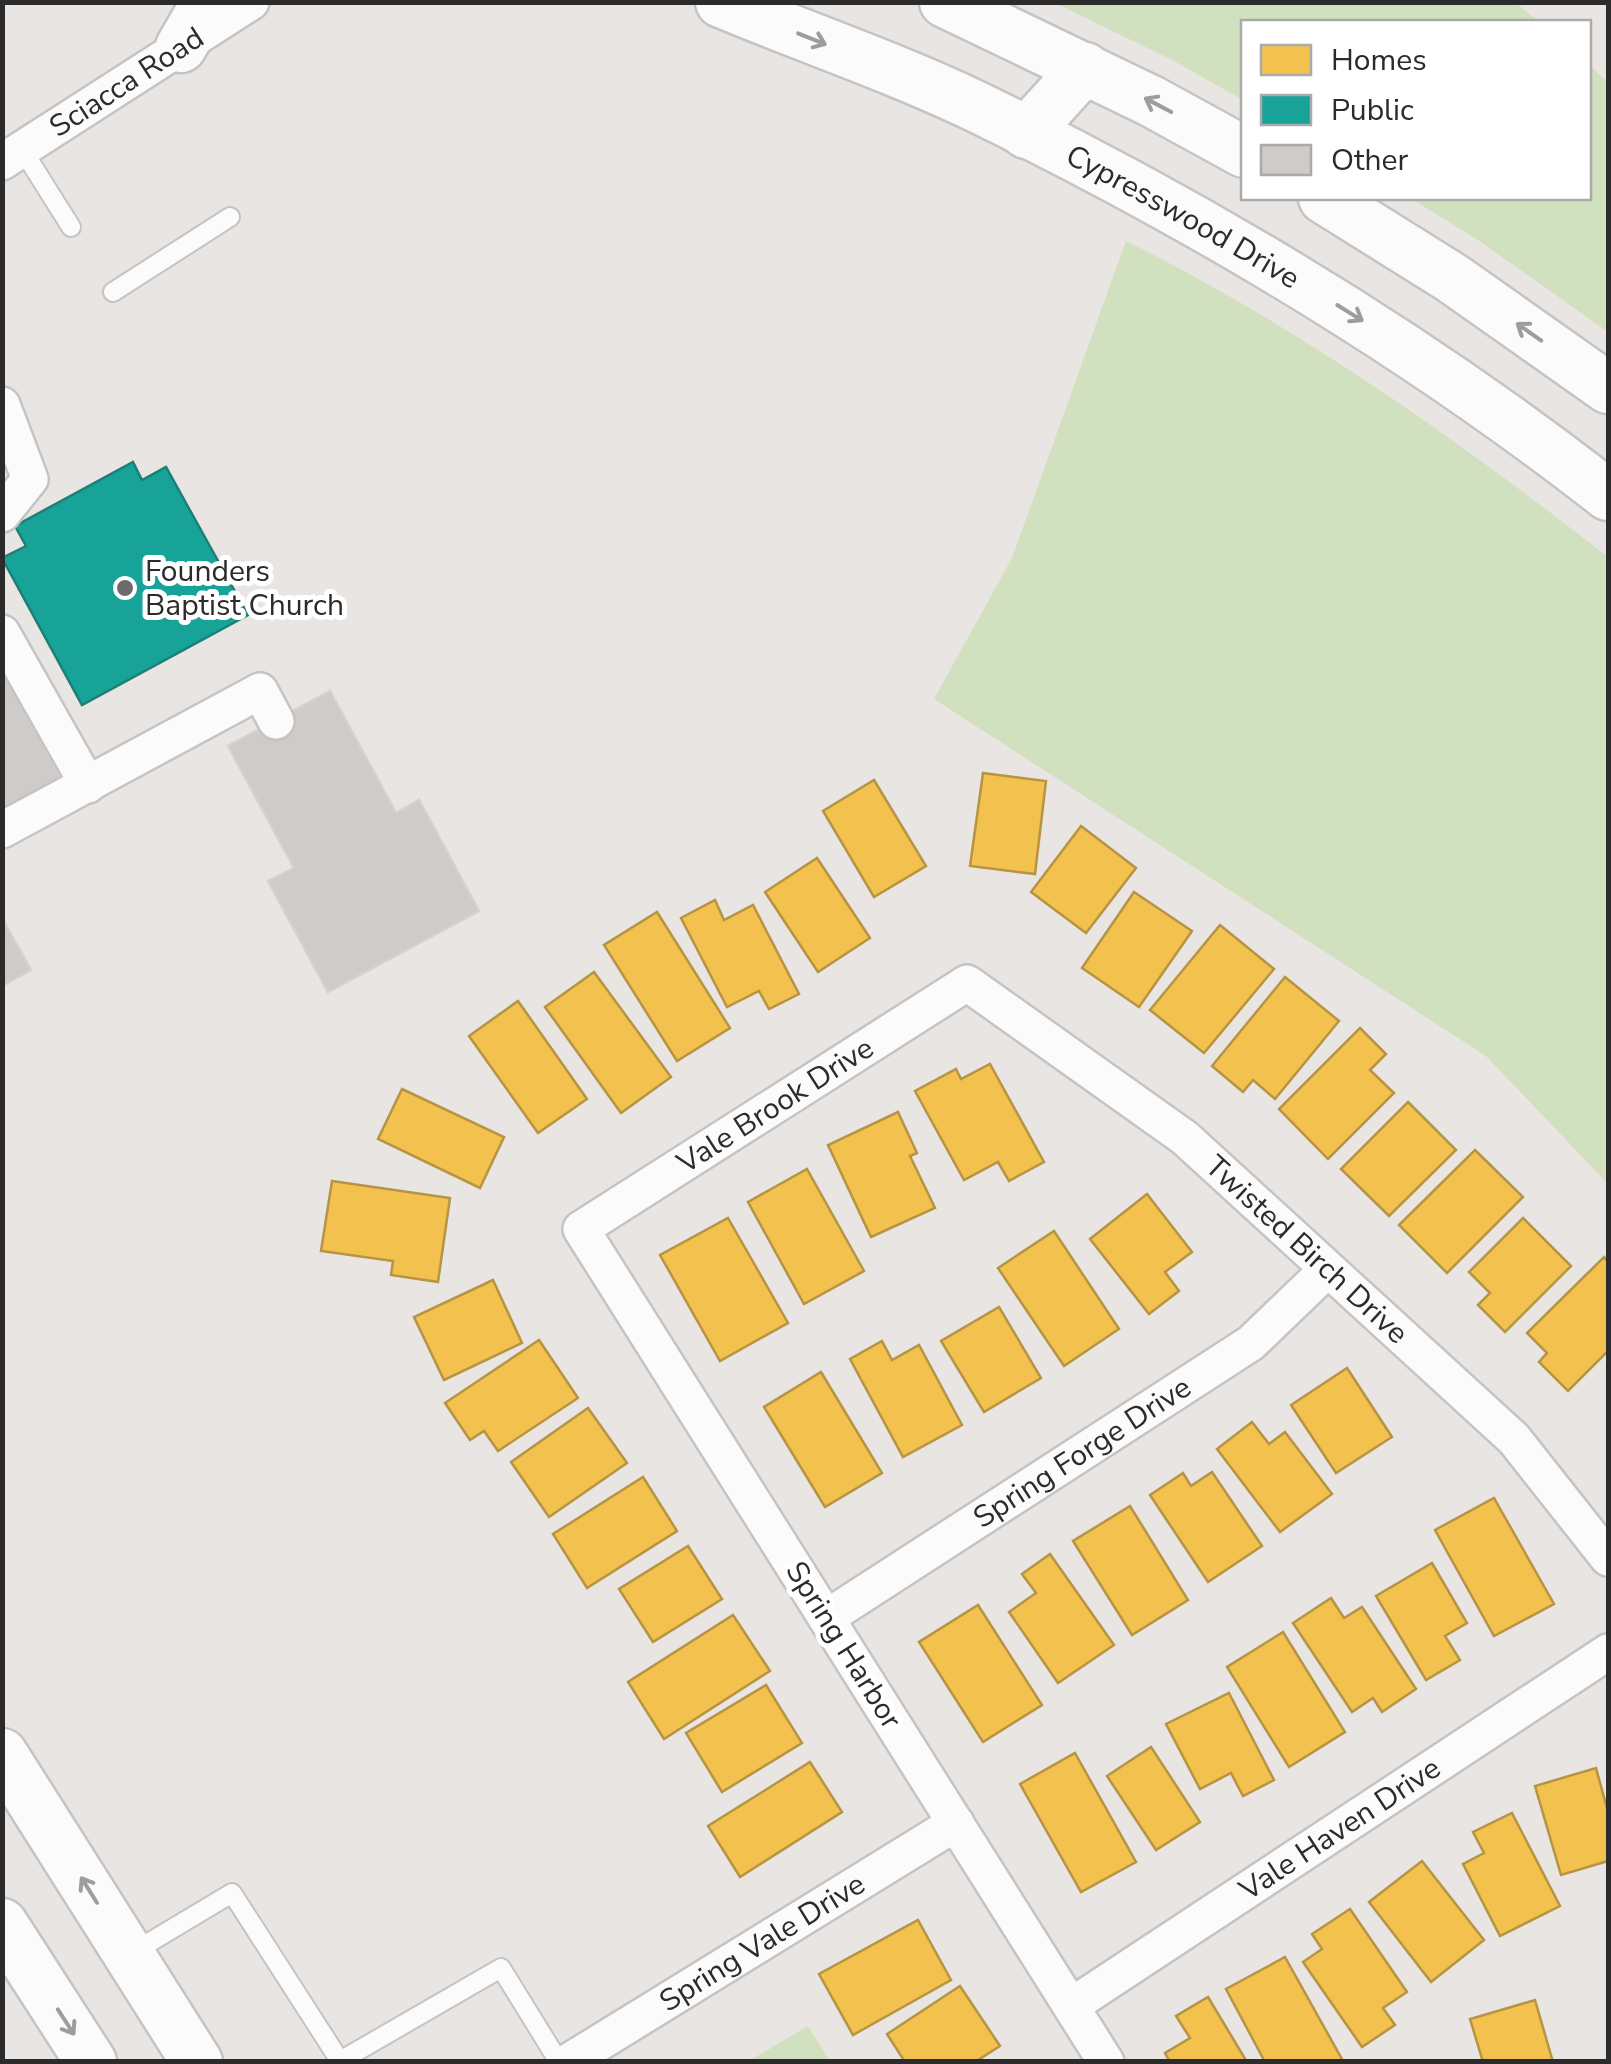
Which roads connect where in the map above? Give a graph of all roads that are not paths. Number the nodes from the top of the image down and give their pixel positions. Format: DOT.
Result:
graph roads {
  1 [pos="207,2"];
  2 [pos="250,2"];
  3 [pos="721,2"];
  4 [pos="945,2"];
  5 [pos="181,47"];
  6 [pos="1085,68"];
  7 [pos="1026,133"];
  8 [pos="1241,150"];
  9 [pos="12,155"];
  10 [pos="1327,200"];
  11 [pos="230,217"];
  12 [pos="71,227"];
  13 [pos="113,292"];
  14 [pos="1608,388"];
  15 [pos="2,406"];
  16 [pos="1608,495"];
  17 [pos="2,514"];
  18 [pos="2,634"];
  19 [pos="276,721"];
  20 [pos="88,784"];
  21 [pos="2,830"];
  22 [pos="968,983"];
  23 [pos="582,1229"];
  24 [pos="1326,1270"];
  25 [pos="1608,1558"];
  26 [pos="826,1618"];
  27 [pos="1608,1652"];
  28 [pos="2,1754"];
  29 [pos="956,1823"];
  30 [pos="2,1924"];
  31 [pos="130,1954"];
  32 [pos="1071,2006"];
  33 [pos="91,2062"];
  34 [pos="197,2062"];
  35 [pos="559,2062"];
  36 [pos="568,2062"];
  37 [pos="1106,2062"];
  1 -- 5 [label="main road"];
  2 -- 5 [label="street, Sciacca Road"];
  3 -- 7 [label="main road, Cypresswood Drive, one-way"];
  4 -- 6 [label="main road"];
  5 -- 9 [label="street, Sciacca Road"];
  6 -- 7 [label="main road"];
  8 -- 6 [label="main road, one-way"];
  7 -- 16 [label="main road, Cypresswood Drive, one-way"];
  9 -- 12 [label="lane"];
  14 -- 10 [label="main road, one-way"];
  11 -- 13 [label="lane"];
  15 -- 17 [label="street"];
  18 -- 20 [label="street"];
  19 -- 20 [label="street"];
  20 -- 21 [label="street"];
  22 -- 23 [label="street, Vale Brook Drive"];
  22 -- 24 [label="street, Twisted Birch Drive"];
  23 -- 26 [label="street, Spring Harbor"];
  24 -- 25 [label="street, Twisted Birch Drive"];
  24 -- 26 [label="street, Spring Forge Drive"];
  26 -- 29 [label="street, Spring Harbor"];
  27 -- 32 [label="street, Vale Haven Drive"];
  31 -- 28 [label="main road, one-way"];
  29 -- 32 [label="street, Spring Harbor"];
  29 -- 36 [label="street, Spring Vale Drive"];
  30 -- 33 [label="main road, one-way"];
  31 -- 34 [label="main road"];
  31 -- 35 [label="lane"];
  32 -- 37 [label="street, Spring Harbor"];
}
